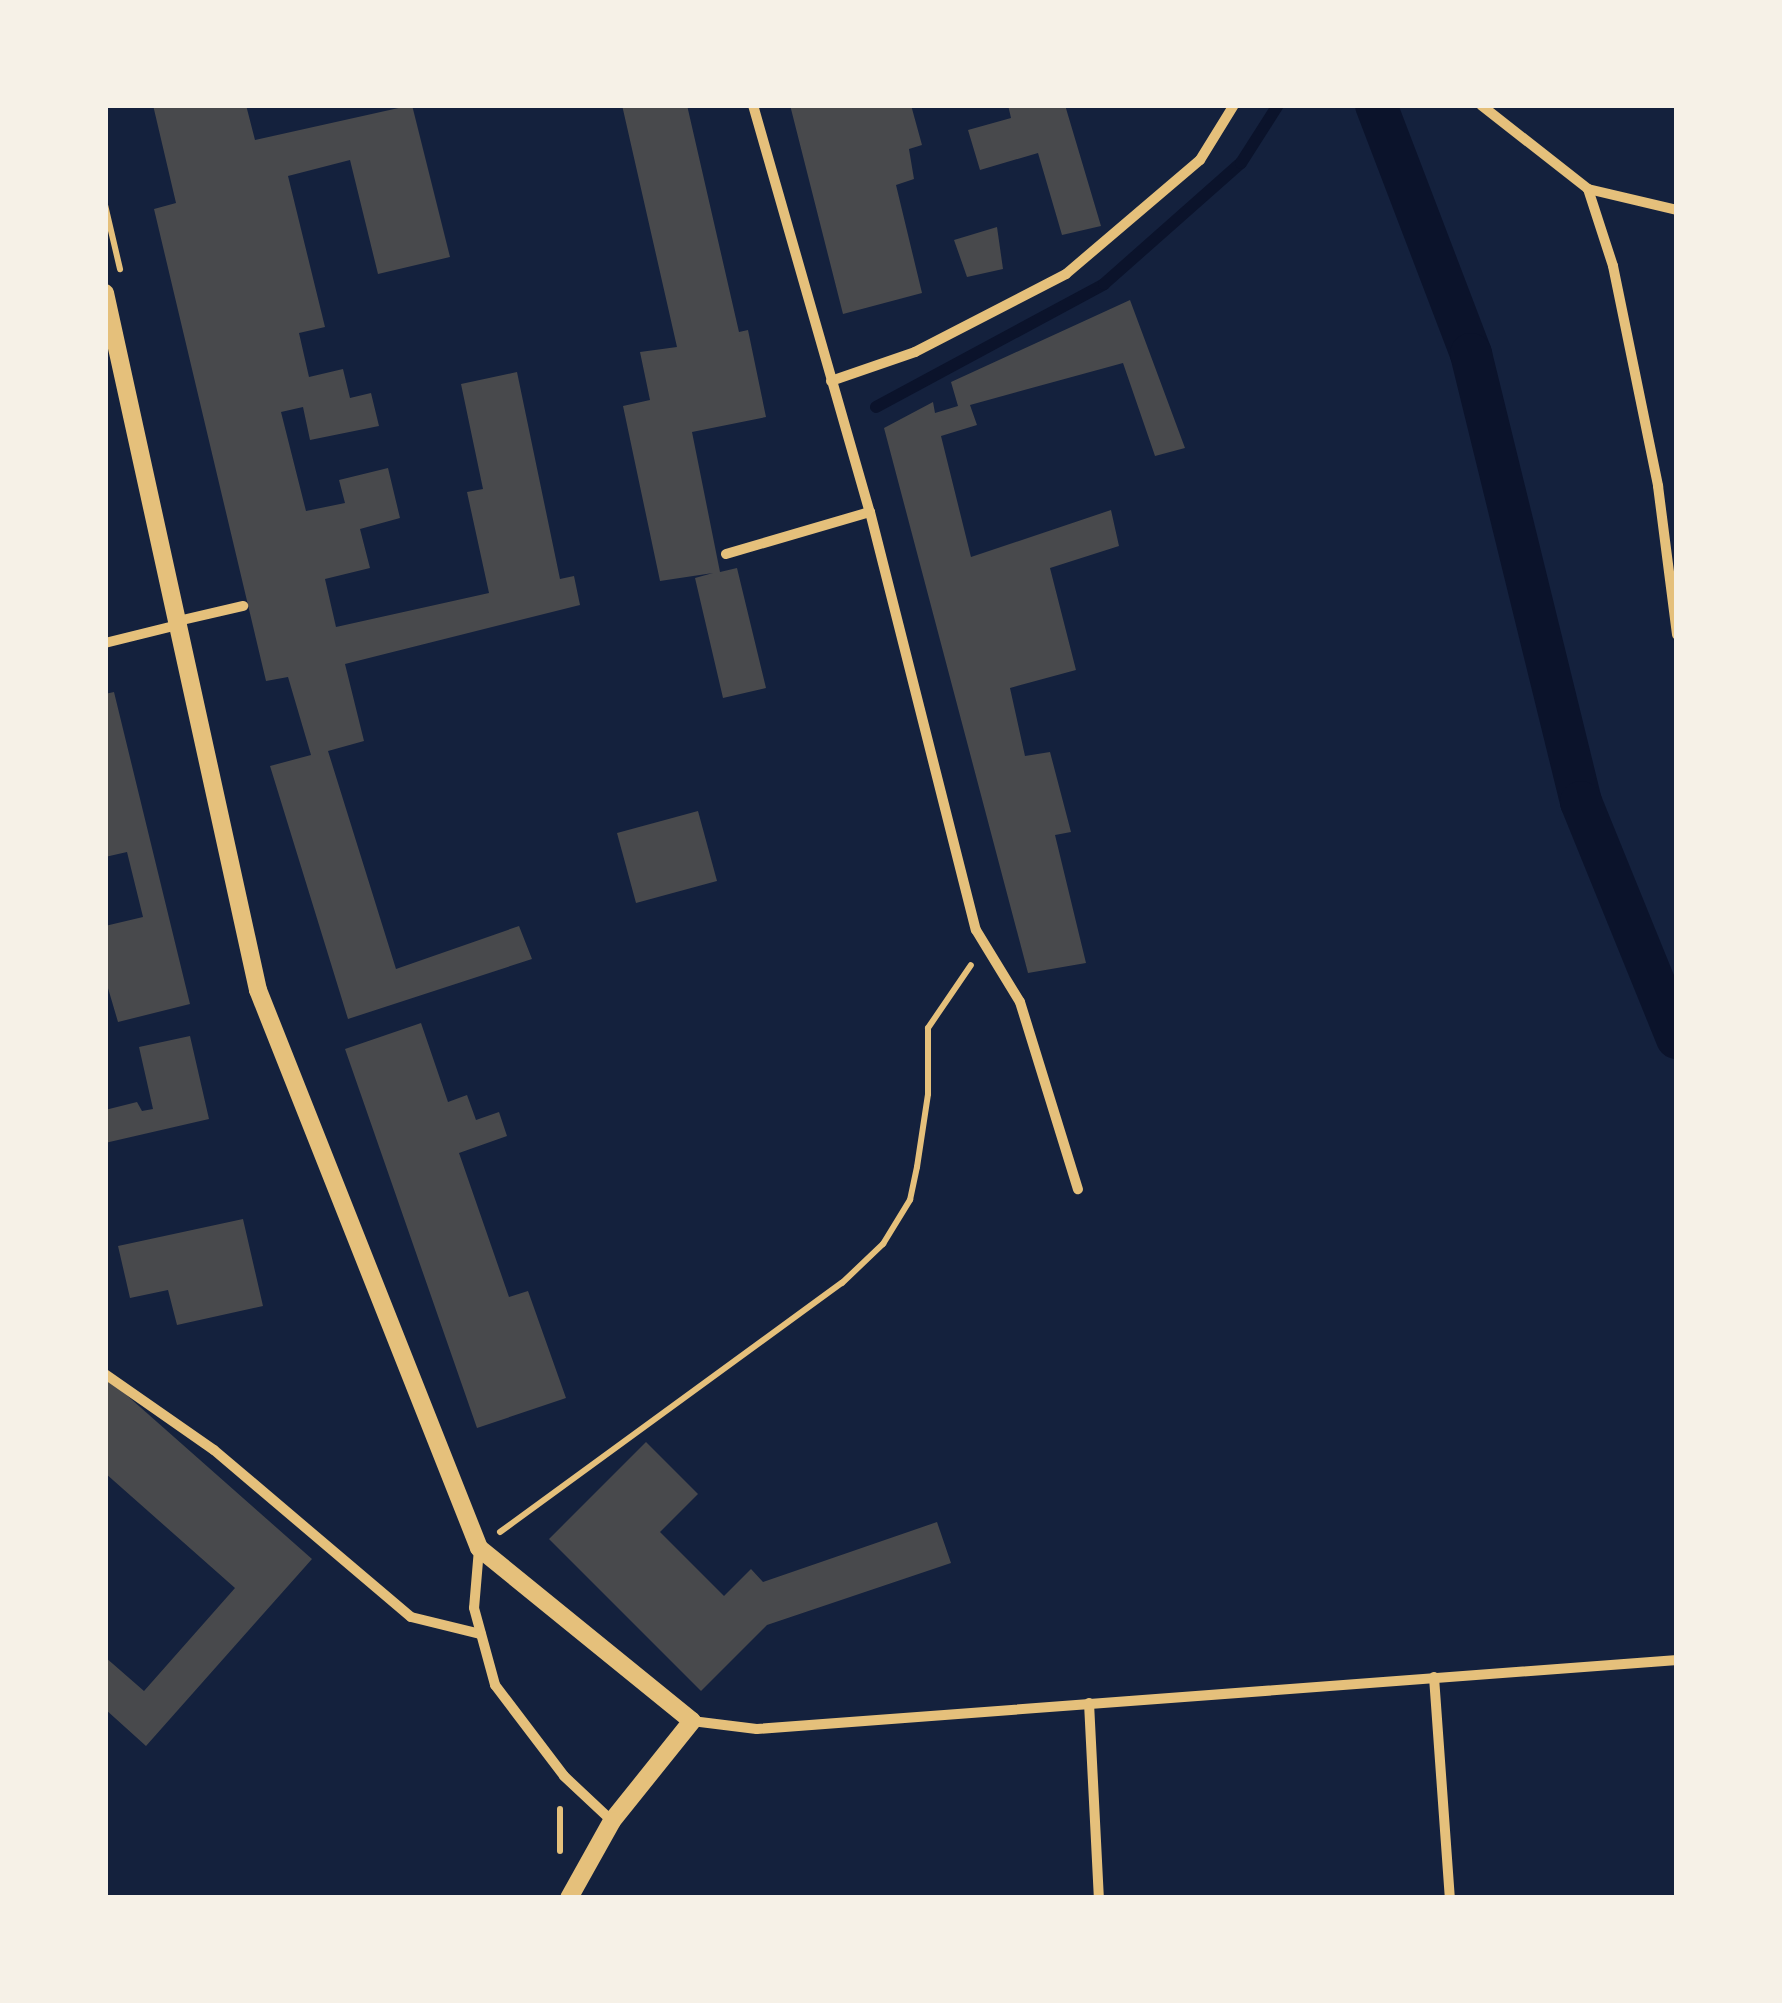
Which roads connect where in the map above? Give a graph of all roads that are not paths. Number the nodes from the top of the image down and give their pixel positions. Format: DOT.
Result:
graph roads {
  1 [pos="753,105"];
  2 [pos="1234,105"];
  3 [pos="1481,105"];
  4 [pos="1588,189"];
  5 [pos="1677,210"];
  6 [pos="105,293"];
  7 [pos="831,380"];
  8 [pos="870,512"];
  9 [pos="726,554"];
  10 [pos="243,606"];
  11 [pos="179,623"];
  12 [pos="1677,635"];
  13 [pos="105,644"];
  14 [pos="1078,1190"];
  15 [pos="105,1374"];
  16 [pos="480,1548"];
  17 [pos="481,1634"];
  18 [pos="1677,1660"];
  19 [pos="1434,1677"];
  20 [pos="1088,1703"];
  21 [pos="692,1720"];
  22 [pos="612,1821"];
  23 [pos="569,1898"];
  24 [pos="1099,1898"];
  25 [pos="1450,1898"];
  1 -- 7 [label="street"];
  2 -- 7 [label="street"];
  3 -- 4 [label="street"];
  4 -- 5 [label="street"];
  4 -- 12 [label="street"];
  6 -- 11 [label="street"];
  7 -- 8 [label="street"];
  8 -- 9 [label="street"];
  8 -- 14 [label="street"];
  10 -- 11 [label="street"];
  11 -- 13 [label="street"];
  11 -- 16 [label="street"];
  15 -- 17 [label="street"];
  16 -- 17 [label="street"];
  16 -- 21 [label="street"];
  17 -- 22 [label="street"];
  18 -- 19 [label="street"];
  19 -- 20 [label="street"];
  19 -- 25 [label="street"];
  20 -- 21 [label="street"];
  20 -- 24 [label="street"];
  21 -- 22 [label="street"];
  22 -- 23 [label="street"];
}
